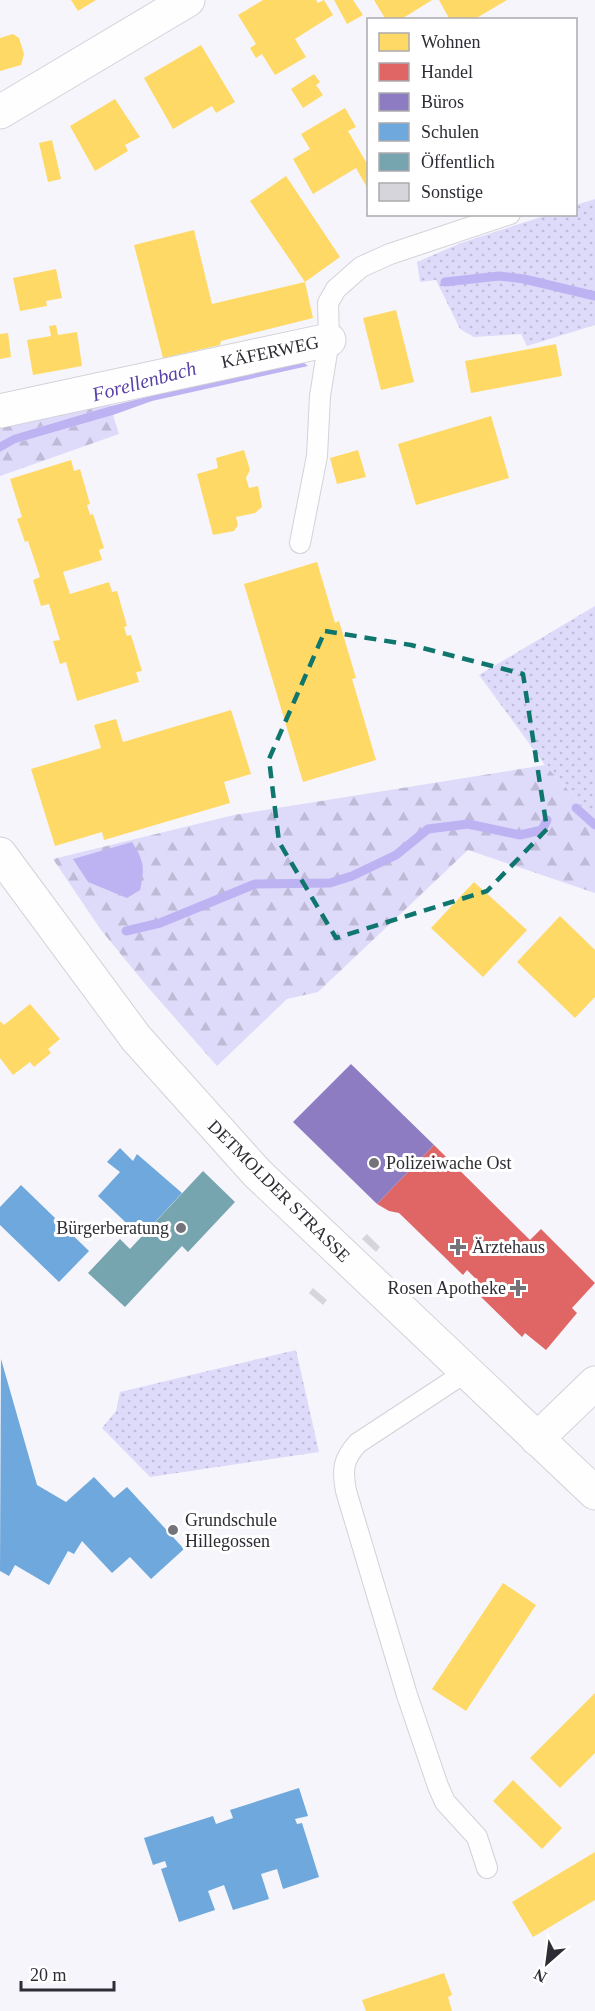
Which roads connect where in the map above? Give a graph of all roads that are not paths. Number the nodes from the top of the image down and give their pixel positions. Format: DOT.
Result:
graph roads {
  1 [pos="188,0"];
  2 [pos="0,112"];
  3 [pos="504,216"];
  4 [pos="328,340"];
  5 [pos="0,411"];
  6 [pos="300,543"];
  7 [pos="0,854"];
  8 [pos="466,1372"];
  9 [pos="595,1383"];
  10 [pos="537,1439"];
  11 [pos="595,1493"];
  12 [pos="487,1868"];
  1 -- 2 [label="street"];
  3 -- 4 [label="lane"];
  4 -- 5 [label="street, KÄFERWEG"];
  4 -- 6 [label="lane"];
  7 -- 8 [label="street, DETMOLDER STRASSE"];
  8 -- 10 [label="street, DETMOLDER STRASSE"];
  8 -- 12 [label="lane"];
  9 -- 10 [label="street"];
  10 -- 11 [label="street, DETMOLDER STRASSE"];
}
